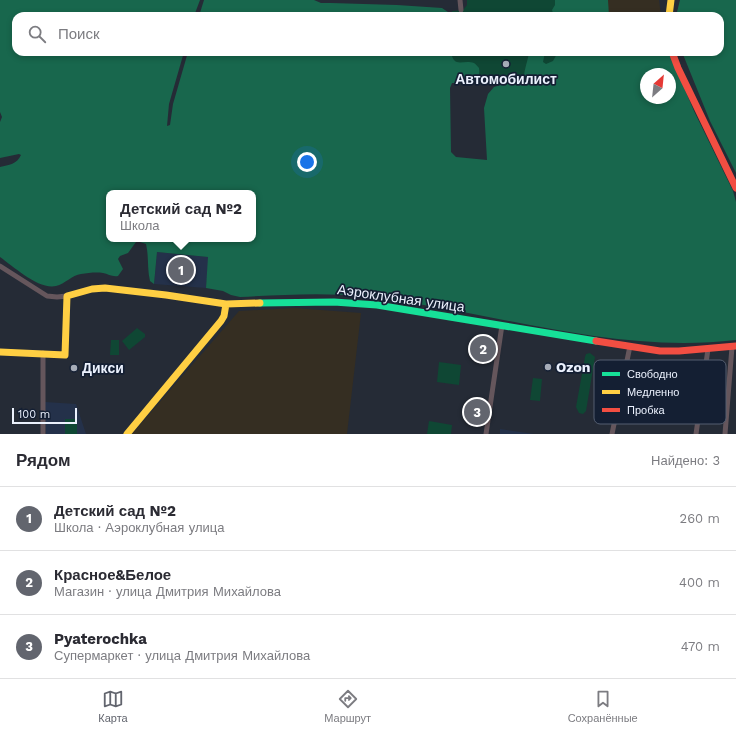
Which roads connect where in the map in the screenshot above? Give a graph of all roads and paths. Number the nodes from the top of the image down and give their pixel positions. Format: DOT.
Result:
graph roads {
  1 [pos="460,0"];
  2 [pos="671,0"];
  3 [pos="461,10"];
  4 [pos="670,12"];
  5 [pos="674,56"];
  6 [pos="736,188"];
  7 [pos="0,266"];
  8 [pos="67,296"];
  9 [pos="226,304"];
  10 [pos="502,325"];
  11 [pos="630,346"];
  12 [pos="734,346"];
  13 [pos="708,349"];
  14 [pos="0,352"];
  15 [pos="43,353"];
  16 [pos="627,360"];
  17 [pos="706,360"];
  18 [pos="614,424"];
  19 [pos="697,424"];
  20 [pos="43,434"];
  21 [pos="126,434"];
  22 [pos="486,434"];
  23 [pos="612,434"];
  24 [pos="696,434"];
  25 [pos="726,434"];
  1 -- 3 [label="street"];
  2 -- 4 [label="street"];
  5 -- 6 [label="street"];
  7 -- 8 [label="street, Аэроклубная улица"];
  8 -- 9 [label="street, Аэроклубная улица"];
  8 -- 15 [label="street"];
  9 -- 10 [label="street, Аэроклубная улица"];
  9 -- 21 [label="street"];
  10 -- 11 [label="street, Аэроклубная улица"];
  10 -- 22 [label="street"];
  11 -- 13 [label="street, Аэроклубная улица"];
  11 -- 16 [label="street"];
  12 -- 13 [label="street, Аэроклубная улица"];
  12 -- 25 [label="street"];
  13 -- 17 [label="street"];
  14 -- 15 [label="street"];
  15 -- 20 [label="street"];
  18 -- 23 [label="street"];
  19 -- 24 [label="street"];
}
